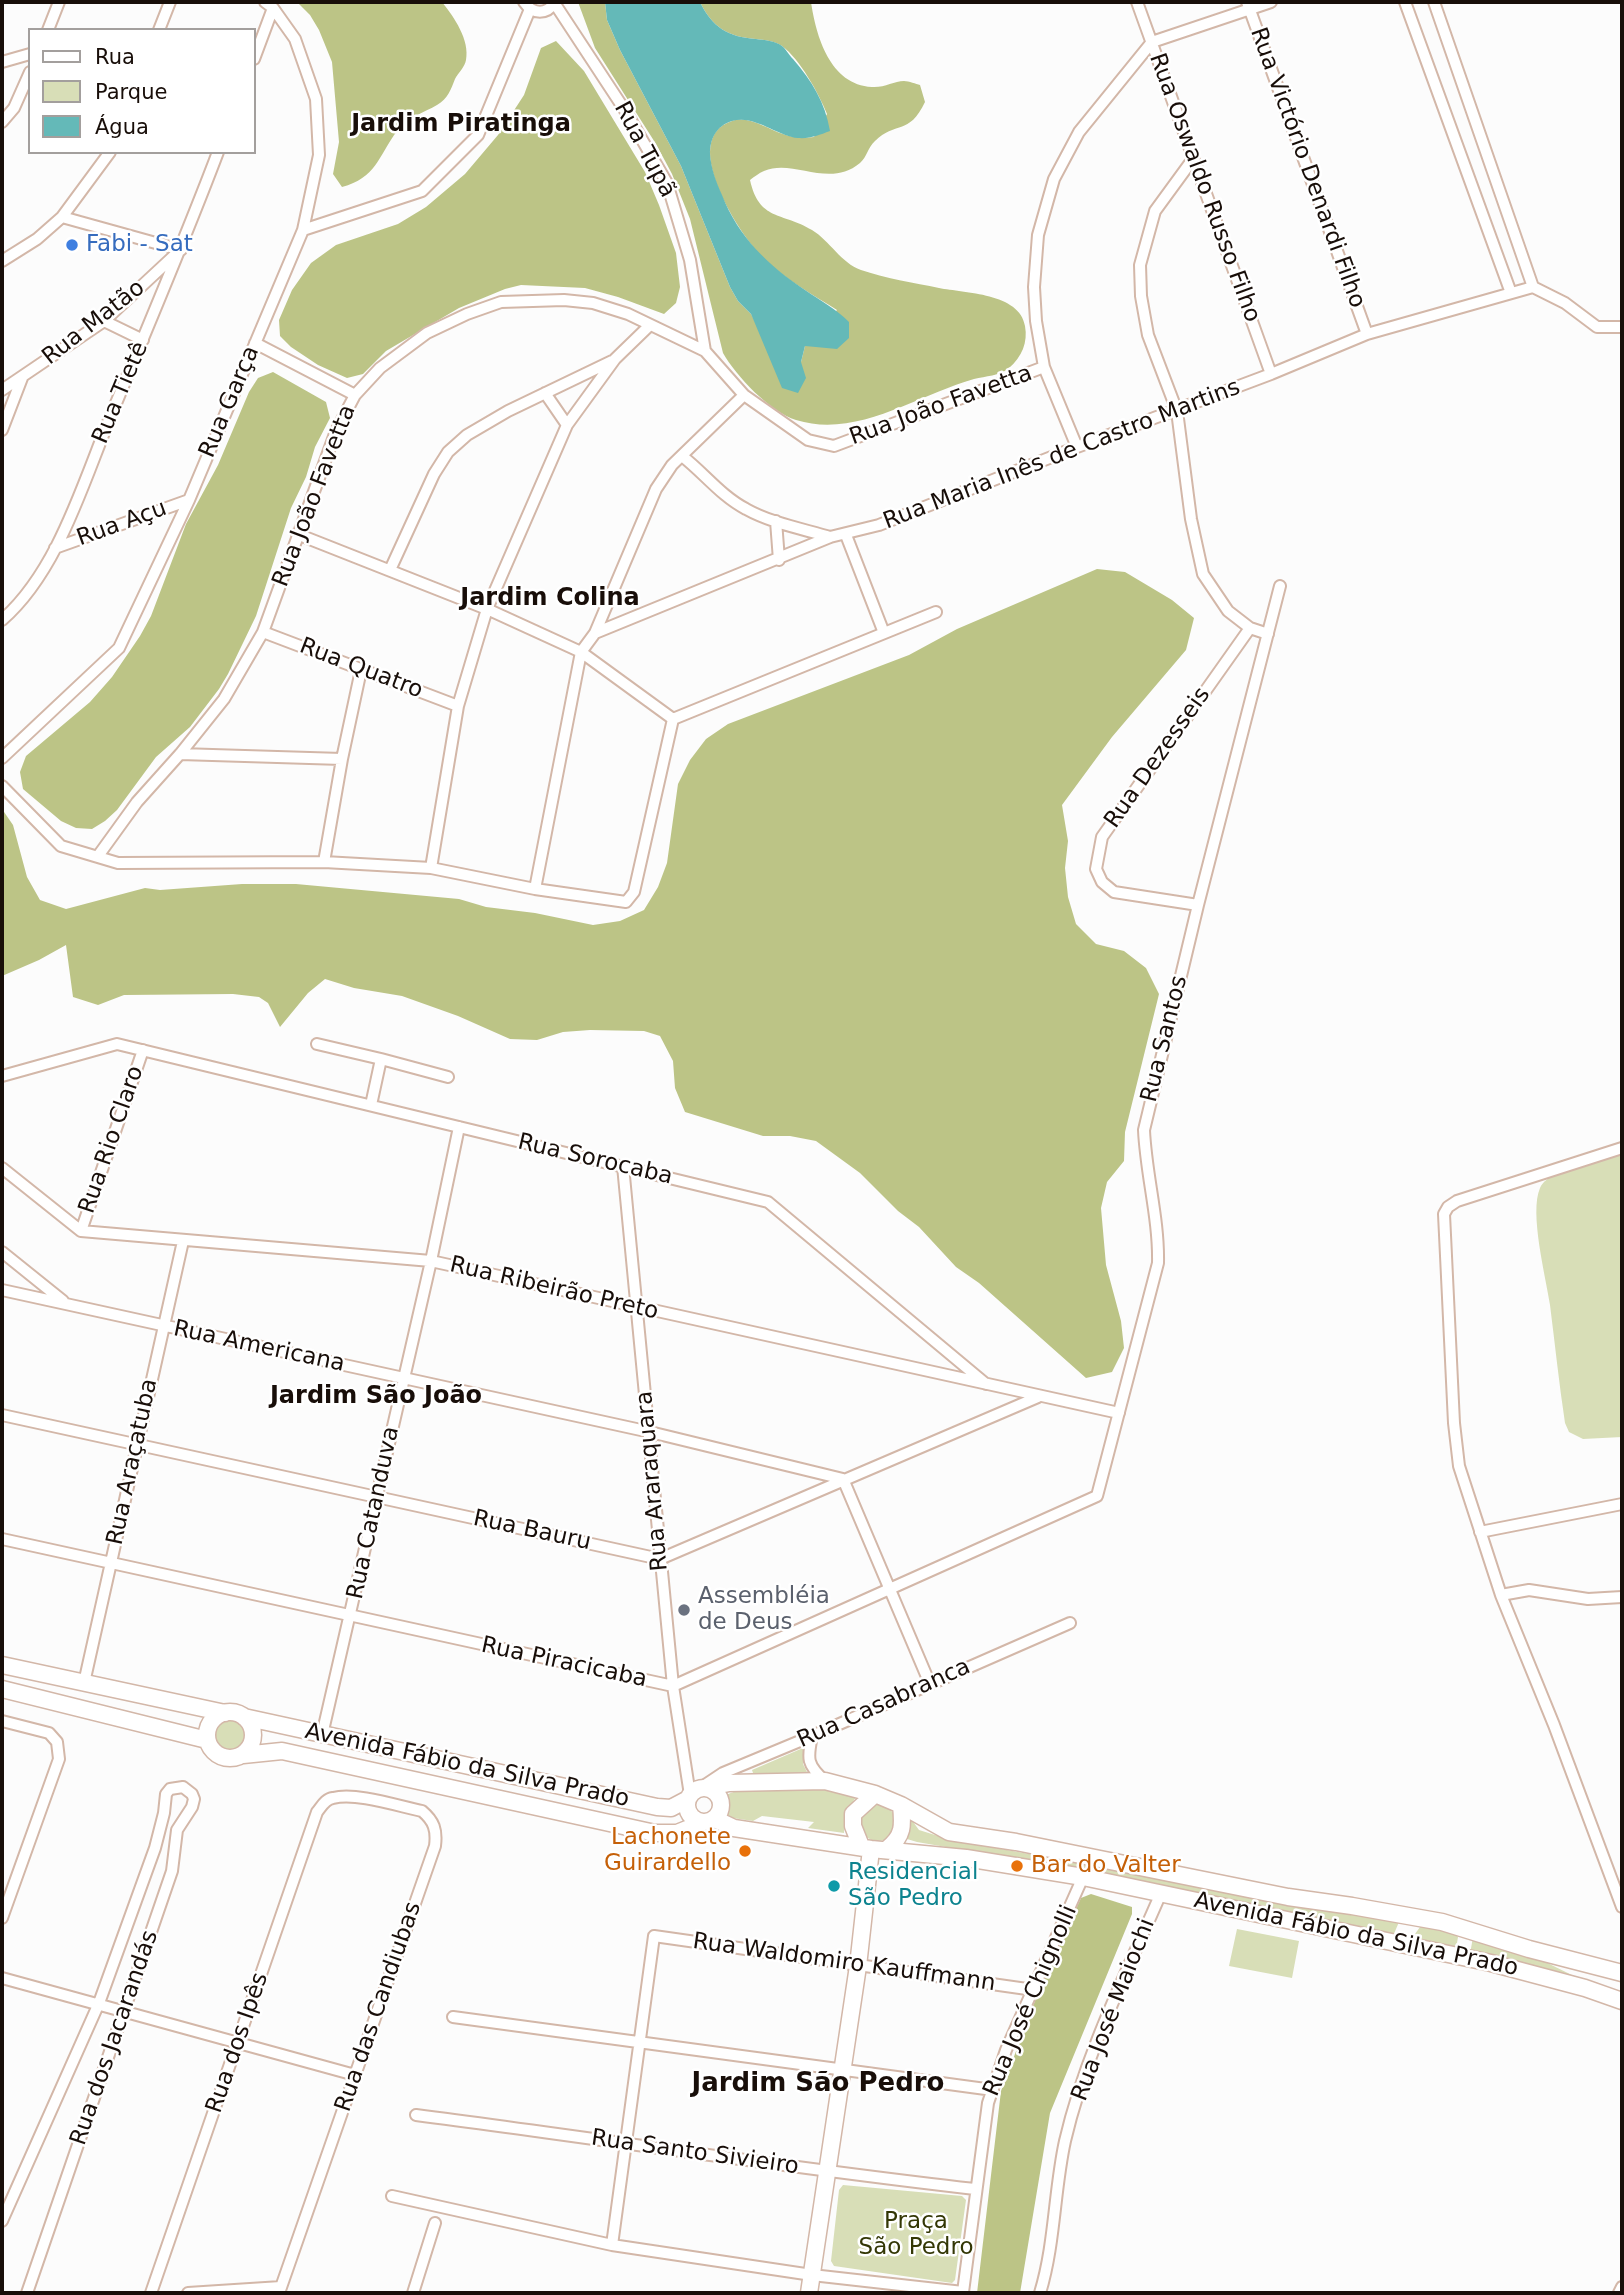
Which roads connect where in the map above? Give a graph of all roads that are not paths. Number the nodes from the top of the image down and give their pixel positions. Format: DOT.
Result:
graph roads {
  1 [pos="59,2"];
  2 [pos="170,2"];
  3 [pos="1137,2"];
  4 [pos="1271,2"];
  5 [pos="1405,2"];
  6 [pos="1434,2"];
  7 [pos="555,3"];
  8 [pos="269,5"];
  9 [pos="527,5"];
  10 [pos="1248,6"];
  11 [pos="49,28"];
  12 [pos="160,28"];
  13 [pos="1152,42"];
  14 [pos="256,52"];
  15 [pos="28,55"];
  16 [pos="2,62"];
  17 [pos="28,76"];
  18 [pos="2,122"];
  19 [pos="109,154"];
  20 [pos="217,154"];
  21 [pos="1193,159"];
  22 [pos="62,217"];
  23 [pos="303,230"];
  24 [pos="181,250"];
  25 [pos="2,261"];
  26 [pos="1533,287"];
  27 [pos="1511,293"];
  28 [pos="104,321"];
  29 [pos="649,326"];
  30 [pos="1622,327"];
  31 [pos="1367,334"];
  32 [pos="143,340"];
  33 [pos="255,343"];
  34 [pos="705,351"];
  35 [pos="615,359"];
  36 [pos="1044,367"];
  37 [pos="1271,374"];
  38 [pos="22,378"];
  39 [pos="2,390"];
  40 [pos="545,393"];
  41 [pos="744,394"];
  42 [pos="355,395"];
  43 [pos="1177,411"];
  44 [pos="567,425"];
  45 [pos="2,430"];
  46 [pos="1077,447"];
  47 [pos="682,456"];
  48 [pos="189,500"];
  49 [pos="776,521"];
  50 [pos="298,534"];
  51 [pos="846,535"];
  52 [pos="830,537"];
  53 [pos="55,548"];
  54 [pos="779,560"];
  55 [pos="390,570"];
  56 [pos="1280,586"];
  57 [pos="487,608"];
  58 [pos="936,612"];
  59 [pos="2,620"];
  60 [pos="1250,628"];
  61 [pos="263,632"];
  62 [pos="595,633"];
  63 [pos="884,633"];
  64 [pos="1268,634"];
  65 [pos="581,652"];
  66 [pos="361,670"];
  67 [pos="458,706"];
  68 [pos="673,719"];
  69 [pos="180,754"];
  70 [pos="2,758"];
  71 [pos="342,758"];
  72 [pos="2,786"];
  73 [pos="99,856"];
  74 [pos="324,862"];
  75 [pos="431,868"];
  76 [pos="535,889"];
  77 [pos="1198,905"];
  78 [pos="317,1044"];
  79 [pos="143,1049"];
  80 [pos="381,1059"];
  81 [pos="2,1076"];
  82 [pos="448,1077"];
  83 [pos="371,1105"];
  84 [pos="458,1127"];
  85 [pos="1622,1148"];
  86 [pos="623,1166"];
  87 [pos="2,1168"];
  88 [pos="81,1231"];
  89 [pos="183,1241"];
  90 [pos="2,1252"];
  91 [pos="431,1261"];
  92 [pos="2,1290"];
  93 [pos="65,1303"];
  94 [pos="635,1308"];
  95 [pos="163,1326"];
  96 [pos="403,1378"];
  97 [pos="988,1386"];
  98 [pos="1038,1397"];
  99 [pos="1119,1413"];
  100 [pos="2,1415"];
  101 [pos="650,1432"];
  102 [pos="137,1445"];
  103 [pos="843,1479"];
  104 [pos="1097,1496"];
  105 [pos="378,1497"];
  106 [pos="1622,1504"];
  107 [pos="1479,1532"];
  108 [pos="2,1539"];
  109 [pos="660,1559"];
  110 [pos="111,1563"];
  111 [pos="890,1588"];
  112 [pos="1502,1595"];
  113 [pos="1622,1597"];
  114 [pos="351,1617"];
  115 [pos="1070,1623"];
  116 [pos="2,1665"];
  117 [pos="84,1683"];
  118 [pos="930,1684"];
  119 [pos="673,1686"];
  120 [pos="2,1689"];
  121 [pos="225,1713"];
  122 [pos="244,1717"];
  123 [pos="2,1721"];
  124 [pos="322,1735"];
  125 [pos="812,1736"];
  126 [pos="207,1740"];
  127 [pos="243,1755"];
  128 [pos="825,1782"];
  129 [pos="696,1792"];
  130 [pos="875,1794"];
  131 [pos="331,1798"];
  132 [pos="901,1805"];
  133 [pos="708,1821"];
  134 [pos="873,1848"];
  135 [pos="1083,1877"];
  136 [pos="1161,1893"];
  137 [pos="1622,1908"];
  138 [pos="2,1917"];
  139 [pos="1421,1919"];
  140 [pos="1464,1928"];
  141 [pos="1409,1947"];
  142 [pos="1457,1957"];
  143 [pos="858,1966"];
  144 [pos="1622,1973"];
  145 [pos="2,1978"];
  146 [pos="1034,1990"];
  147 [pos="1622,2001"];
  148 [pos="99,2003"];
  149 [pos="125,2010"];
  150 [pos="453,2017"];
  151 [pos="640,2041"];
  152 [pos="240,2042"];
  153 [pos="842,2068"];
  154 [pos="355,2075"];
  155 [pos="993,2090"];
  156 [pos="416,2115"];
  157 [pos="627,2143"];
  158 [pos="828,2173"];
  159 [pos="975,2189"];
  160 [pos="392,2196"];
  161 [pos="2,2221"];
  162 [pos="435,2223"];
  163 [pos="612,2245"];
  164 [pos="812,2275"];
  165 [pos="1622,2287"];
  166 [pos="280,2290"];
  167 [pos="963,2292"];
  168 [pos="27,2293"];
  169 [pos="151,2293"];
  170 [pos="188,2293"];
  171 [pos="413,2293"];
  172 [pos="809,2293"];
  173 [pos="1040,2293"];
  174 [pos="1619,2293"];
  1 -- 11 [label="street"];
  2 -- 12 [label="street"];
  3 -- 13 [label="street, Rua Oswaldo Russo Filho"];
  4 -- 10 [label="street"];
  5 -- 27 [label="street"];
  6 -- 26 [label="street"];
  7 -- 9 [label="street"];
  7 -- 34 [label="street, Rua Tupã"];
  8 -- 14 [label="street"];
  8 -- 23 [label="street, Rua Garça"];
  9 -- 23 [label="street"];
  10 -- 13 [label="street"];
  10 -- 31 [label="street, Rua Victório Denardi Filho"];
  13 -- 21 [label="street, Rua Oswaldo Russo Filho"];
  13 -- 36 [label="street"];
  15 -- 16 [label="street"];
  17 -- 18 [label="street"];
  19 -- 22 [label="street"];
  20 -- 24 [label="street, Rua Tietê"];
  21 -- 37 [label="street, Rua Oswaldo Russo Filho"];
  21 -- 43 [label="street"];
  22 -- 24 [label="street"];
  22 -- 25 [label="street"];
  23 -- 33 [label="street, Rua Garça"];
  24 -- 28 [label="street, Rua Matão"];
  24 -- 32 [label="street, Rua Tietê"];
  26 -- 27 [label="street, Rua Maria Inês de Castro Martins"];
  26 -- 30 [label="street"];
  27 -- 31 [label="street, Rua Maria Inês de Castro Martins"];
  28 -- 32 [label="street"];
  28 -- 38 [label="street, Rua Matão"];
  29 -- 34 [label="street, Rua João Favetta"];
  29 -- 35 [label="street"];
  29 -- 42 [label="street, Rua João Favetta"];
  31 -- 37 [label="street, Rua Maria Inês de Castro Martins"];
  32 -- 53 [label="street, Rua Tietê"];
  33 -- 42 [label="street"];
  33 -- 48 [label="street, Rua Garça"];
  34 -- 41 [label="street, Rua João Favetta"];
  35 -- 40 [label="street"];
  35 -- 44 [label="street"];
  36 -- 41 [label="street, Rua João Favetta"];
  36 -- 46 [label="street"];
  37 -- 43 [label="street, Rua Maria Inês de Castro Martins"];
  38 -- 39 [label="street, Rua Matão"];
  38 -- 45 [label="street"];
  40 -- 44 [label="street"];
  40 -- 55 [label="street"];
  41 -- 47 [label="street"];
  42 -- 50 [label="street, Rua João Favetta"];
  43 -- 46 [label="street, Rua Maria Inês de Castro Martins"];
  43 -- 60 [label="street"];
  44 -- 57 [label="street"];
  46 -- 51 [label="street, Rua Maria Inês de Castro Martins"];
  47 -- 49 [label="street"];
  47 -- 62 [label="street"];
  48 -- 53 [label="street, Rua Açu"];
  48 -- 70 [label="street, Rua Garça"];
  49 -- 52 [label="street"];
  49 -- 54 [label="street"];
  50 -- 55 [label="street"];
  50 -- 61 [label="street, Rua João Favetta"];
  51 -- 52 [label="street, Rua Maria Inês de Castro Martins"];
  51 -- 63 [label="street"];
  52 -- 54 [label="street, Rua Maria Inês de Castro Martins"];
  53 -- 59 [label="street, Rua Tietê"];
  54 -- 62 [label="street, Rua Maria Inês de Castro Martins"];
  55 -- 57 [label="street"];
  56 -- 64 [label="street, Rua Santos"];
  57 -- 65 [label="street"];
  57 -- 67 [label="street"];
  58 -- 63 [label="street"];
  60 -- 64 [label="street"];
  60 -- 77 [label="street, Rua Dezesseis"];
  61 -- 66 [label="street, Rua Quatro"];
  61 -- 69 [label="street, Rua João Favetta"];
  62 -- 65 [label="street"];
  63 -- 68 [label="street"];
  64 -- 77 [label="street, Rua Santos"];
  65 -- 68 [label="street"];
  65 -- 76 [label="street"];
  66 -- 67 [label="street, Rua Quatro"];
  66 -- 71 [label="street"];
  67 -- 75 [label="street"];
  68 -- 76 [label="street"];
  69 -- 71 [label="street"];
  69 -- 73 [label="street, Rua João Favetta"];
  71 -- 74 [label="street"];
  72 -- 73 [label="street"];
  73 -- 74 [label="street"];
  74 -- 75 [label="street"];
  75 -- 76 [label="street"];
  77 -- 99 [label="street, Rua Santos"];
  78 -- 80 [label="street"];
  79 -- 81 [label="street, Rua Sorocaba"];
  79 -- 83 [label="street, Rua Sorocaba"];
  79 -- 88 [label="street, Rua Rio Claro"];
  80 -- 82 [label="street"];
  80 -- 83 [label="street"];
  83 -- 84 [label="street, Rua Sorocaba"];
  84 -- 86 [label="street, Rua Sorocaba"];
  84 -- 91 [label="street, Rua Catanduva"];
  85 -- 107 [label="street"];
  86 -- 94 [label="street, Rua Araraquara"];
  86 -- 97 [label="street, Rua Sorocaba"];
  87 -- 88 [label="street"];
  88 -- 89 [label="street, Rua Ribeirão Preto"];
  89 -- 91 [label="street, Rua Ribeirão Preto"];
  89 -- 95 [label="street, Rua Araçatuba"];
  90 -- 93 [label="street"];
  91 -- 94 [label="street, Rua Ribeirão Preto"];
  91 -- 96 [label="street, Rua Catanduva"];
  92 -- 93 [label="street, Rua Americana"];
  93 -- 95 [label="street, Rua Americana"];
  94 -- 97 [label="street, Rua Ribeirão Preto"];
  94 -- 101 [label="street, Rua Araraquara"];
  95 -- 96 [label="street, Rua Americana"];
  95 -- 102 [label="street, Rua Araçatuba"];
  96 -- 101 [label="street, Rua Americana"];
  96 -- 105 [label="street, Rua Catanduva"];
  97 -- 98 [label="street, Rua Ribeirão Preto"];
  98 -- 99 [label="street, Rua Ribeirão Preto"];
  98 -- 103 [label="street"];
  99 -- 104 [label="street, Rua Santos"];
  100 -- 102 [label="street, Rua Bauru"];
  101 -- 103 [label="street, Rua Americana"];
  101 -- 109 [label="street, Rua Araraquara"];
  102 -- 105 [label="street, Rua Bauru"];
  102 -- 110 [label="street, Rua Araçatuba"];
  103 -- 109 [label="street"];
  103 -- 111 [label="street"];
  104 -- 111 [label="street, Rua Piracicaba"];
  105 -- 109 [label="street, Rua Bauru"];
  105 -- 114 [label="street, Rua Catanduva"];
  106 -- 107 [label="street"];
  107 -- 112 [label="street"];
  108 -- 110 [label="street, Rua Piracicaba"];
  109 -- 119 [label="street, Rua Araraquara"];
  110 -- 114 [label="street, Rua Piracicaba"];
  110 -- 117 [label="street, Rua Araçatuba"];
  111 -- 118 [label="street"];
  111 -- 119 [label="street, Rua Piracicaba"];
  112 -- 113 [label="street"];
  112 -- 137 [label="street"];
  114 -- 119 [label="street, Rua Piracicaba"];
  114 -- 124 [label="street, Rua Catanduva"];
  115 -- 118 [label="street, Rua Casabranca"];
  116 -- 117 [label="main road"];
  117 -- 121 [label="main road"];
  118 -- 125 [label="street, Rua Casabranca"];
  119 -- 129 [label="street, Rua Araraquara"];
  120 -- 126 [label="main road"];
  121 -- 122 [label="main road"];
  121 -- 126 [label="main road"];
  122 -- 124 [label="main road, Avenida Fábio da Silva Prado"];
  122 -- 127 [label="main road"];
  123 -- 138 [label="street"];
  124 -- 129 [label="main road, Avenida Fábio da Silva Prado"];
  125 -- 128 [label="street"];
  125 -- 129 [label="street, Rua Casabranca"];
  126 -- 127 [label="main road"];
  127 -- 133 [label="main road, Avenida Fábio da Silva Prado"];
  128 -- 129 [label="main road, Avenida Fábio da Silva Prado"];
  128 -- 130 [label="main road, Avenida Fábio da Silva Prado"];
  129 -- 133 [label="main road"];
  129 -- 133 [label="main road"];
  130 -- 132 [label="main road, Avenida Fábio da Silva Prado"];
  130 -- 134 [label="main road"];
  131 -- 152 [label="street, Rua dos Ipês"];
  131 -- 154 [label="street, Rua das Candiubas"];
  132 -- 134 [label="main road"];
  132 -- 139 [label="main road, Avenida Fábio da Silva Prado"];
  133 -- 134 [label="main road, Avenida Fábio da Silva Prado"];
  134 -- 135 [label="main road, Avenida Fábio da Silva Prado"];
  134 -- 143 [label="main road"];
  135 -- 136 [label="main road, Avenida Fábio da Silva Prado"];
  135 -- 146 [label="street, Rua José Chignolli"];
  136 -- 141 [label="main road, Avenida Fábio da Silva Prado"];
  136 -- 173 [label="street, Rua José Maiochi"];
  139 -- 140 [label="main road, Avenida Fábio da Silva Prado"];
  139 -- 141 [label="main road"];
  140 -- 142 [label="main road"];
  140 -- 144 [label="main road, Avenida Fábio da Silva Prado"];
  141 -- 142 [label="main road, Avenida Fábio da Silva Prado"];
  142 -- 147 [label="main road, Avenida Fábio da Silva Prado"];
  143 -- 146 [label="street, Rua Waldomiro Kauffmann"];
  143 -- 151 [label="street, Rua Waldomiro Kauffmann"];
  143 -- 153 [label="main road"];
  145 -- 148 [label="street"];
  146 -- 155 [label="street, Rua José Chignolli"];
  148 -- 149 [label="street"];
  148 -- 149 [label="street, Rua dos Jacarandás"];
  148 -- 161 [label="street"];
  149 -- 152 [label="street"];
  149 -- 168 [label="street, Rua dos Jacarandás"];
  150 -- 151 [label="street"];
  151 -- 153 [label="street"];
  151 -- 157 [label="street"];
  152 -- 154 [label="street"];
  152 -- 169 [label="street, Rua dos Ipês"];
  153 -- 155 [label="street"];
  153 -- 158 [label="main road"];
  154 -- 166 [label="street, Rua das Candiubas"];
  155 -- 159 [label="street, Rua José Chignolli"];
  156 -- 157 [label="street, Rua Santo Sivieiro"];
  157 -- 158 [label="street, Rua Santo Sivieiro"];
  157 -- 163 [label="street"];
  158 -- 159 [label="street, Rua Santo Sivieiro"];
  158 -- 164 [label="main road"];
  159 -- 167 [label="street, Rua José Chignolli"];
  160 -- 163 [label="street"];
  162 -- 171 [label="street"];
  163 -- 164 [label="street"];
  164 -- 167 [label="street"];
  164 -- 172 [label="main road"];
  165 -- 174 [label="street"];
  166 -- 170 [label="street"];
}
